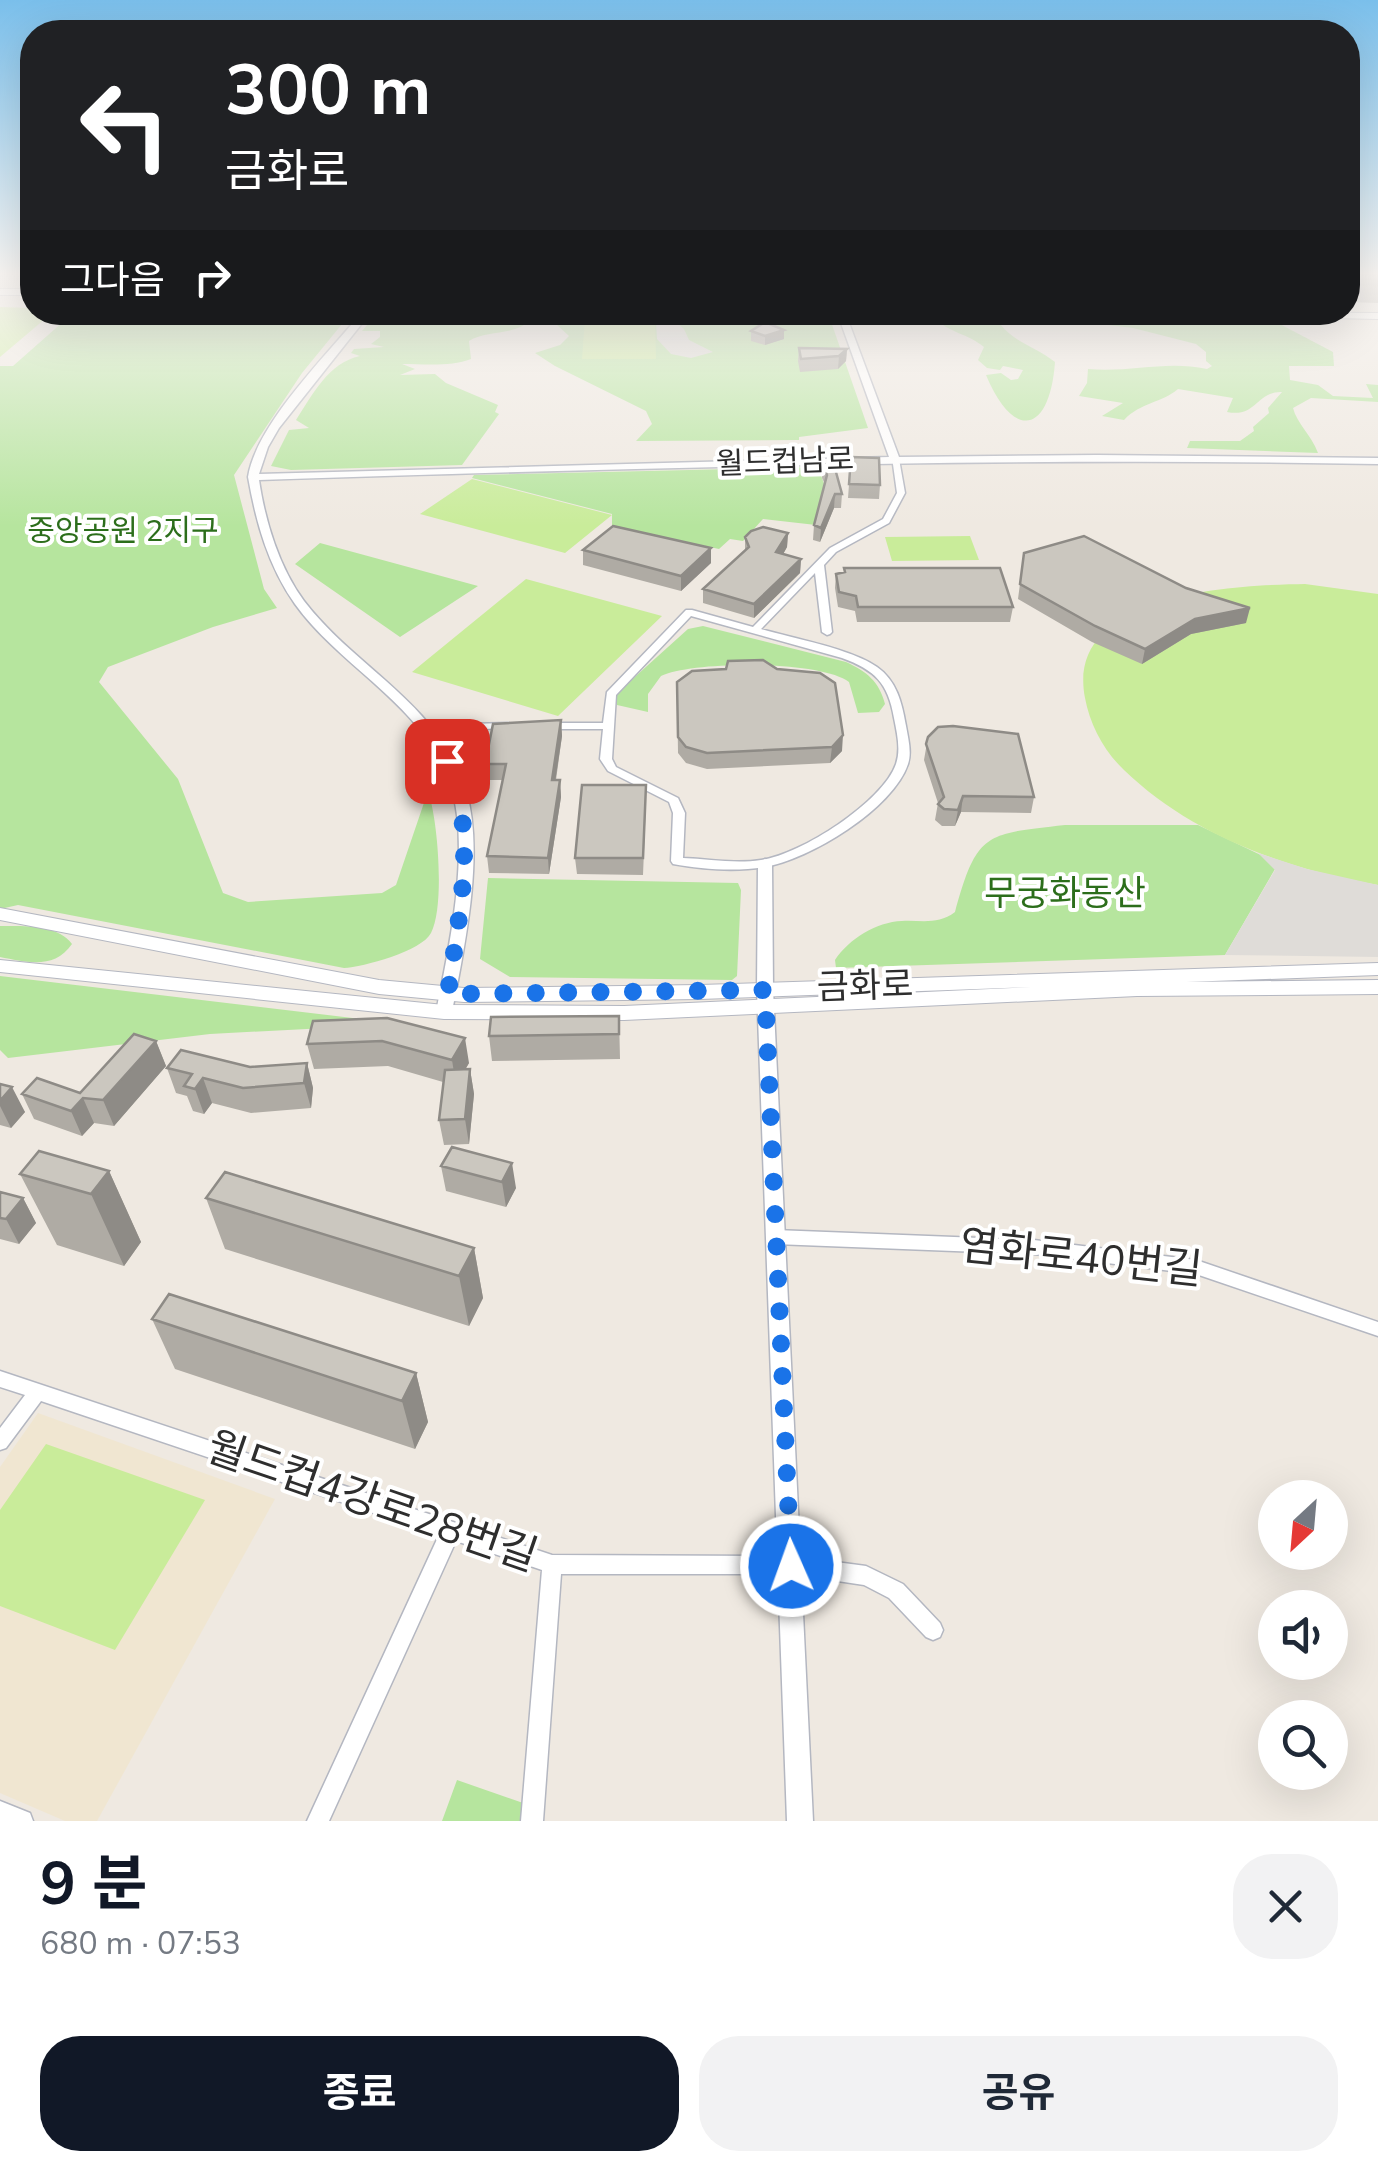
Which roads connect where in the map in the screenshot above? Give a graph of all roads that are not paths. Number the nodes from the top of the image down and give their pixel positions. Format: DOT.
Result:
graph roads {
  1 [pos="332,356"];
  2 [pos="857,356"];
  3 [pos="895,460"];
  4 [pos="1378,461"];
  5 [pos="253,476"];
  6 [pos="819,565"];
  7 [pos="755,630"];
  8 [pos="826,632"];
  9 [pos="522,726"];
  10 [pos="540,726"];
  11 [pos="606,726"];
  12 [pos="431,728"];
  13 [pos="766,864"];
  14 [pos="0,914"];
  15 [pos="0,966"];
  16 [pos="1378,969"];
  17 [pos="1378,987"];
  18 [pos="765,998"];
  19 [pos="446,1003"];
  20 [pos="775,1237"];
  21 [pos="1378,1328"];
  22 [pos="0,1379"];
  23 [pos="38,1391"];
  24 [pos="0,1442"];
  25 [pos="451,1531"];
  26 [pos="552,1564"];
  27 [pos="791,1566"];
  28 [pos="933,1630"];
  29 [pos="0,1812"];
  30 [pos="22,1821"];
  31 [pos="318,1821"];
  32 [pos="532,1821"];
  33 [pos="800,1821"];
  1 -- 5 [label="street"];
  2 -- 3 [label="street"];
  3 -- 4 [label="street, 월드컵남로"];
  3 -- 5 [label="street, 월드컵남로"];
  3 -- 6 [label="street"];
  5 -- 12 [label="street"];
  6 -- 7 [label="street"];
  6 -- 8 [label="street"];
  7 -- 11 [label="street"];
  7 -- 13 [label="street"];
  9 -- 12 [label="street"];
  10 -- 11 [label="street"];
  11 -- 13 [label="street"];
  12 -- 19 [label="street"];
  13 -- 18 [label="street"];
  14 -- 19 [label="main road, 금화로"];
  15 -- 19 [label="main road, 금화로"];
  16 -- 18 [label="main road, 금화로"];
  17 -- 18 [label="main road, 금화로"];
  18 -- 19 [label="main road, 금화로"];
  18 -- 20 [label="street"];
  20 -- 21 [label="street, 염화로40번길"];
  20 -- 27 [label="street"];
  22 -- 23 [label="street, 월드컵4강로28번길"];
  23 -- 24 [label="street"];
  23 -- 25 [label="street, 월드컵4강로28번길"];
  25 -- 26 [label="street, 월드컵4강로28번길"];
  25 -- 31 [label="street"];
  26 -- 27 [label="street, 월드컵4강로28번길"];
  26 -- 32 [label="street"];
  27 -- 28 [label="street, 월드컵4강로28번길"];
  27 -- 33 [label="street"];
  29 -- 30 [label="street"];
}
